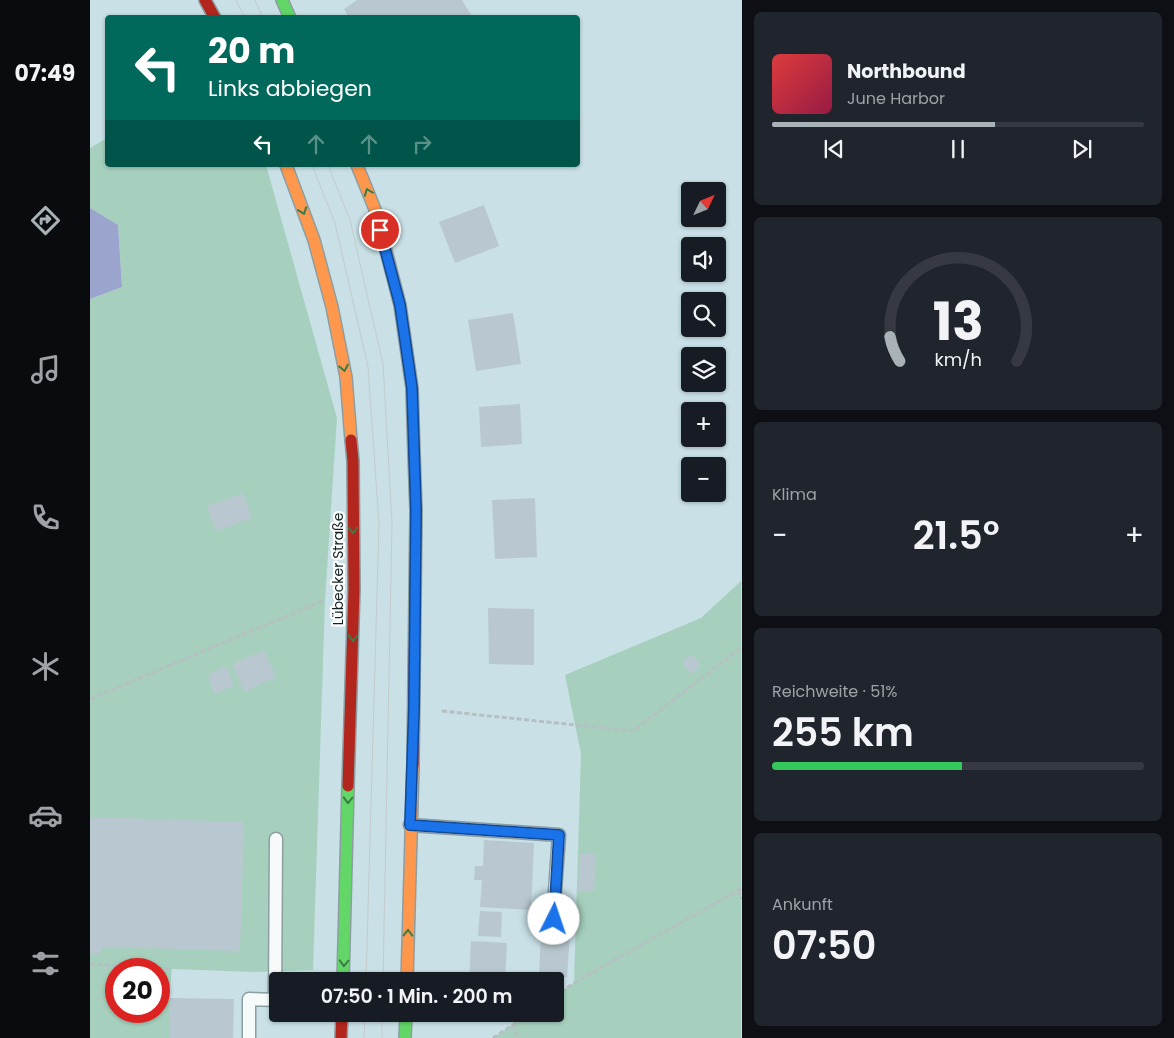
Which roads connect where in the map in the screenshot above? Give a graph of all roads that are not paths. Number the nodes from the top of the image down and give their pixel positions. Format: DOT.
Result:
graph roads {
  1 [pos="205,0"];
  2 [pos="282,0"];
  3 [pos="213,15"];
  4 [pos="289,15"];
  5 [pos="287,167"];
  6 [pos="359,167"];
  7 [pos="410,825"];
  8 [pos="276,839"];
  9 [pos="554,919"];
  10 [pos="276,972"];
  11 [pos="343,972"];
  12 [pos="406,972"];
  13 [pos="269,1000"];
  14 [pos="342,1022"];
  15 [pos="406,1022"];
  16 [pos="249,1038"];
  17 [pos="341,1038"];
  18 [pos="405,1038"];
  1 -- 3 [label="street"];
  2 -- 4 [label="street"];
  5 -- 11 [label="street, Lübecker Straße, one-way"];
  7 -- 6 [label="street, one-way"];
  7 -- 9 [label="lane"];
  12 -- 7 [label="street, one-way"];
  8 -- 10 [label="lane"];
  13 -- 16 [label="lane"];
  14 -- 17 [label="street"];
  15 -- 18 [label="street"];
}
